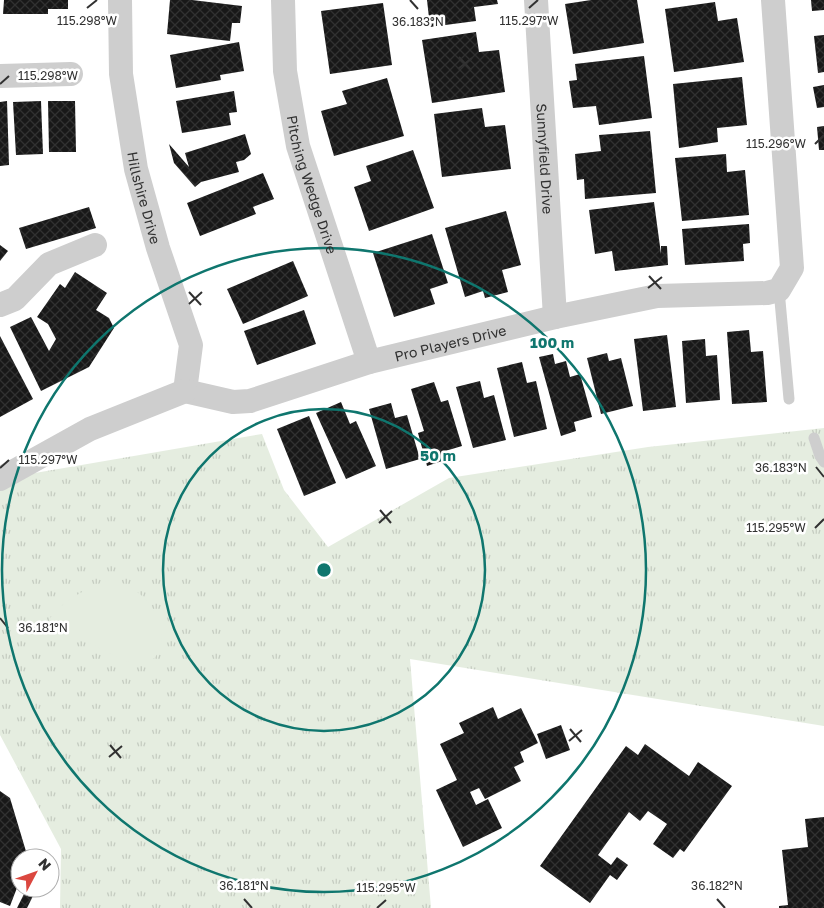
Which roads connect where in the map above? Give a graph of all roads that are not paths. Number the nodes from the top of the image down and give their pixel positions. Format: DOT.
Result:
graph roads {
  1 [pos="120,0"];
  2 [pos="283,0"];
  3 [pos="536,0"];
  4 [pos="774,0"];
  5 [pos="71,74"];
  6 [pos="0,76"];
  7 [pos="95,245"];
  8 [pos="780,290"];
  9 [pos="0,305"];
  10 [pos="555,317"];
  11 [pos="369,362"];
  12 [pos="185,391"];
  13 [pos="789,399"];
  14 [pos="814,438"];
  15 [pos="824,462"];
  16 [pos="0,479"];
  1 -- 12 [label="street, Hillshire Drive"];
  2 -- 11 [label="street, Pitching Wedge Drive"];
  3 -- 10 [label="street, Sunnyfield Drive"];
  4 -- 8 [label="street"];
  5 -- 6 [label="street"];
  7 -- 9 [label="street"];
  8 -- 10 [label="street, Pro Players Drive"];
  8 -- 13 [label="lane"];
  10 -- 11 [label="street, Pro Players Drive"];
  11 -- 12 [label="street, Pro Players Drive"];
  12 -- 16 [label="street"];
  14 -- 15 [label="lane"];
}
